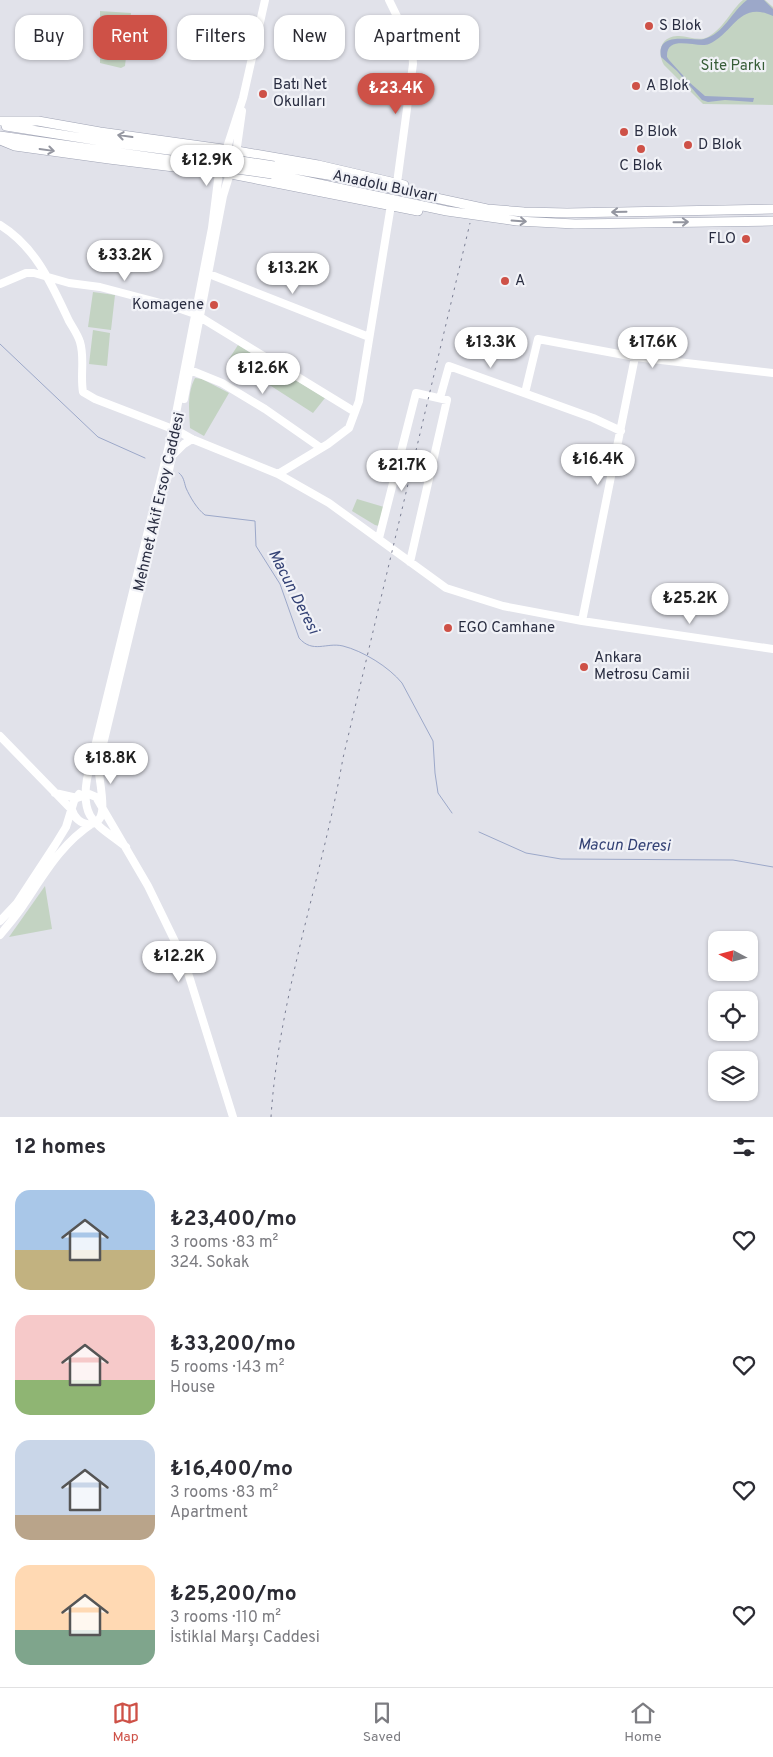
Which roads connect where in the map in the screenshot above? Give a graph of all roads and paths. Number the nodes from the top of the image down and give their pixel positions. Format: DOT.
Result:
graph roads {
  1 [pos="265,0"];
  2 [pos="390,0"];
  3 [pos="243,98"];
  4 [pos="0,123"];
  5 [pos="0,136"];
  6 [pos="0,140"];
  7 [pos="192,145"];
  8 [pos="225,150"];
  9 [pos="237,152"];
  10 [pos="256,155"];
  11 [pos="187,165"];
  12 [pos="273,170"];
  13 [pos="220,172"];
  14 [pos="230,174"];
  15 [pos="253,178"];
  16 [pos="397,183"];
  17 [pos="391,205"];
  18 [pos="470,205"];
  19 [pos="773,209"];
  20 [pos="470,216"];
  21 [pos="773,221"];
  22 [pos="0,225"];
  23 [pos="209,274"];
  24 [pos="46,275"];
  25 [pos="0,284"];
  26 [pos="197,316"];
  27 [pos="369,337"];
  28 [pos="635,357"];
  29 [pos="190,370"];
  30 [pos="773,373"];
  31 [pos="525,393"];
  32 [pos="440,398"];
  33 [pos="355,412"];
  34 [pos="175,430"];
  35 [pos="621,430"];
  36 [pos="192,439"];
  37 [pos="173,441"];
  38 [pos="184,444"];
  39 [pos="321,448"];
  40 [pos="172,456"];
  41 [pos="278,474"];
  42 [pos="379,538"];
  43 [pos="410,562"];
  44 [pos="582,620"];
  45 [pos="773,649"];
  46 [pos="0,736"];
  47 [pos="55,793"];
  48 [pos="81,796"];
  49 [pos="102,807"];
  50 [pos="72,810"];
  51 [pos="94,822"];
  52 [pos="58,847"];
  53 [pos="126,847"];
  54 [pos="0,921"];
  55 [pos="0,935"];
  56 [pos="232,1117"];
  1 -- 3 [label="main road"];
  2 -- 16 [label="main road"];
  3 -- 8 [label="main road, Mehmet Akif Ersoy Caddesi"];
  3 -- 9 [label="main road, Mehmet Akif Ersoy Caddesi"];
  7 -- 4 [label="main road, one-way"];
  4 -- 12 [label="main road, Anadolu Bulvarı, bridge"];
  5 -- 11 [label="main road, Anadolu Bulvarı"];
  6 -- 11 [label="main road, one-way"];
  7 -- 8 [label="main road"];
  7 -- 11 [label="main road"];
  8 -- 9 [label="main road"];
  8 -- 13 [label="main road, Mehmet Akif Ersoy Caddesi"];
  9 -- 10 [label="main road"];
  9 -- 14 [label="main road, Mehmet Akif Ersoy Caddesi"];
  10 -- 15 [label="main road"];
  10 -- 16 [label="main road"];
  11 -- 12 [label="main road, Anadolu Bulvarı, bridge"];
  11 -- 13 [label="main road"];
  12 -- 18 [label="main road, Anadolu Bulvarı"];
  12 -- 20 [label="main road, Anadolu Bulvarı"];
  13 -- 14 [label="main road"];
  13 -- 26 [label="main road, Mehmet Akif Ersoy Caddesi"];
  14 -- 15 [label="main road"];
  14 -- 23 [label="main road, Mehmet Akif Ersoy Caddesi"];
  15 -- 17 [label="main road"];
  16 -- 18 [label="main road"];
  17 -- 20 [label="main road"];
  17 -- 27 [label="main road"];
  19 -- 18 [label="main road, Anadolu Bulvarı, one-way"];
  20 -- 21 [label="main road, Anadolu Bulvarı, one-way"];
  22 -- 24 [label="main road"];
  23 -- 26 [label="main road, Mehmet Akif Ersoy Caddesi"];
  23 -- 27 [label="main road"];
  24 -- 25 [label="main road"];
  24 -- 26 [label="main road"];
  24 -- 34 [label="main road"];
  26 -- 29 [label="main road, Mehmet Akif Ersoy Caddesi"];
  26 -- 33 [label="main road"];
  26 -- 34 [label="main road, Mehmet Akif Ersoy Caddesi"];
  27 -- 33 [label="main road"];
  28 -- 30 [label="main road"];
  28 -- 31 [label="main road"];
  28 -- 35 [label="main road"];
  29 -- 34 [label="main road, Mehmet Akif Ersoy Caddesi"];
  29 -- 39 [label="main road"];
  31 -- 32 [label="main road"];
  31 -- 35 [label="main road"];
  32 -- 42 [label="main road"];
  32 -- 43 [label="main road"];
  33 -- 39 [label="main road"];
  34 -- 36 [label="main road"];
  34 -- 37 [label="main road, Mehmet Akif Ersoy Caddesi"];
  35 -- 44 [label="main road"];
  36 -- 38 [label="main road"];
  36 -- 41 [label="main road"];
  37 -- 38 [label="main road"];
  37 -- 40 [label="main road, Mehmet Akif Ersoy Caddesi"];
  37 -- 48 [label="main road, Mehmet Akif Ersoy Caddesi"];
  38 -- 40 [label="main road"];
  39 -- 41 [label="main road"];
  40 -- 49 [label="main road, Mehmet Akif Ersoy Caddesi"];
  41 -- 42 [label="main road"];
  42 -- 43 [label="main road"];
  43 -- 44 [label="main road"];
  44 -- 45 [label="main road"];
  46 -- 47 [label="main road"];
  47 -- 48 [label="main road"];
  47 -- 50 [label="main road"];
  48 -- 49 [label="main road"];
  48 -- 50 [label="main road"];
  48 -- 51 [label="main road, Mehmet Akif Ersoy Caddesi"];
  49 -- 51 [label="main road"];
  49 -- 53 [label="main road"];
  50 -- 51 [label="main road"];
  50 -- 52 [label="main road"];
  51 -- 52 [label="main road"];
  51 -- 53 [label="main road"];
  52 -- 54 [label="main road"];
  52 -- 55 [label="main road"];
  53 -- 56 [label="main road"];
}
